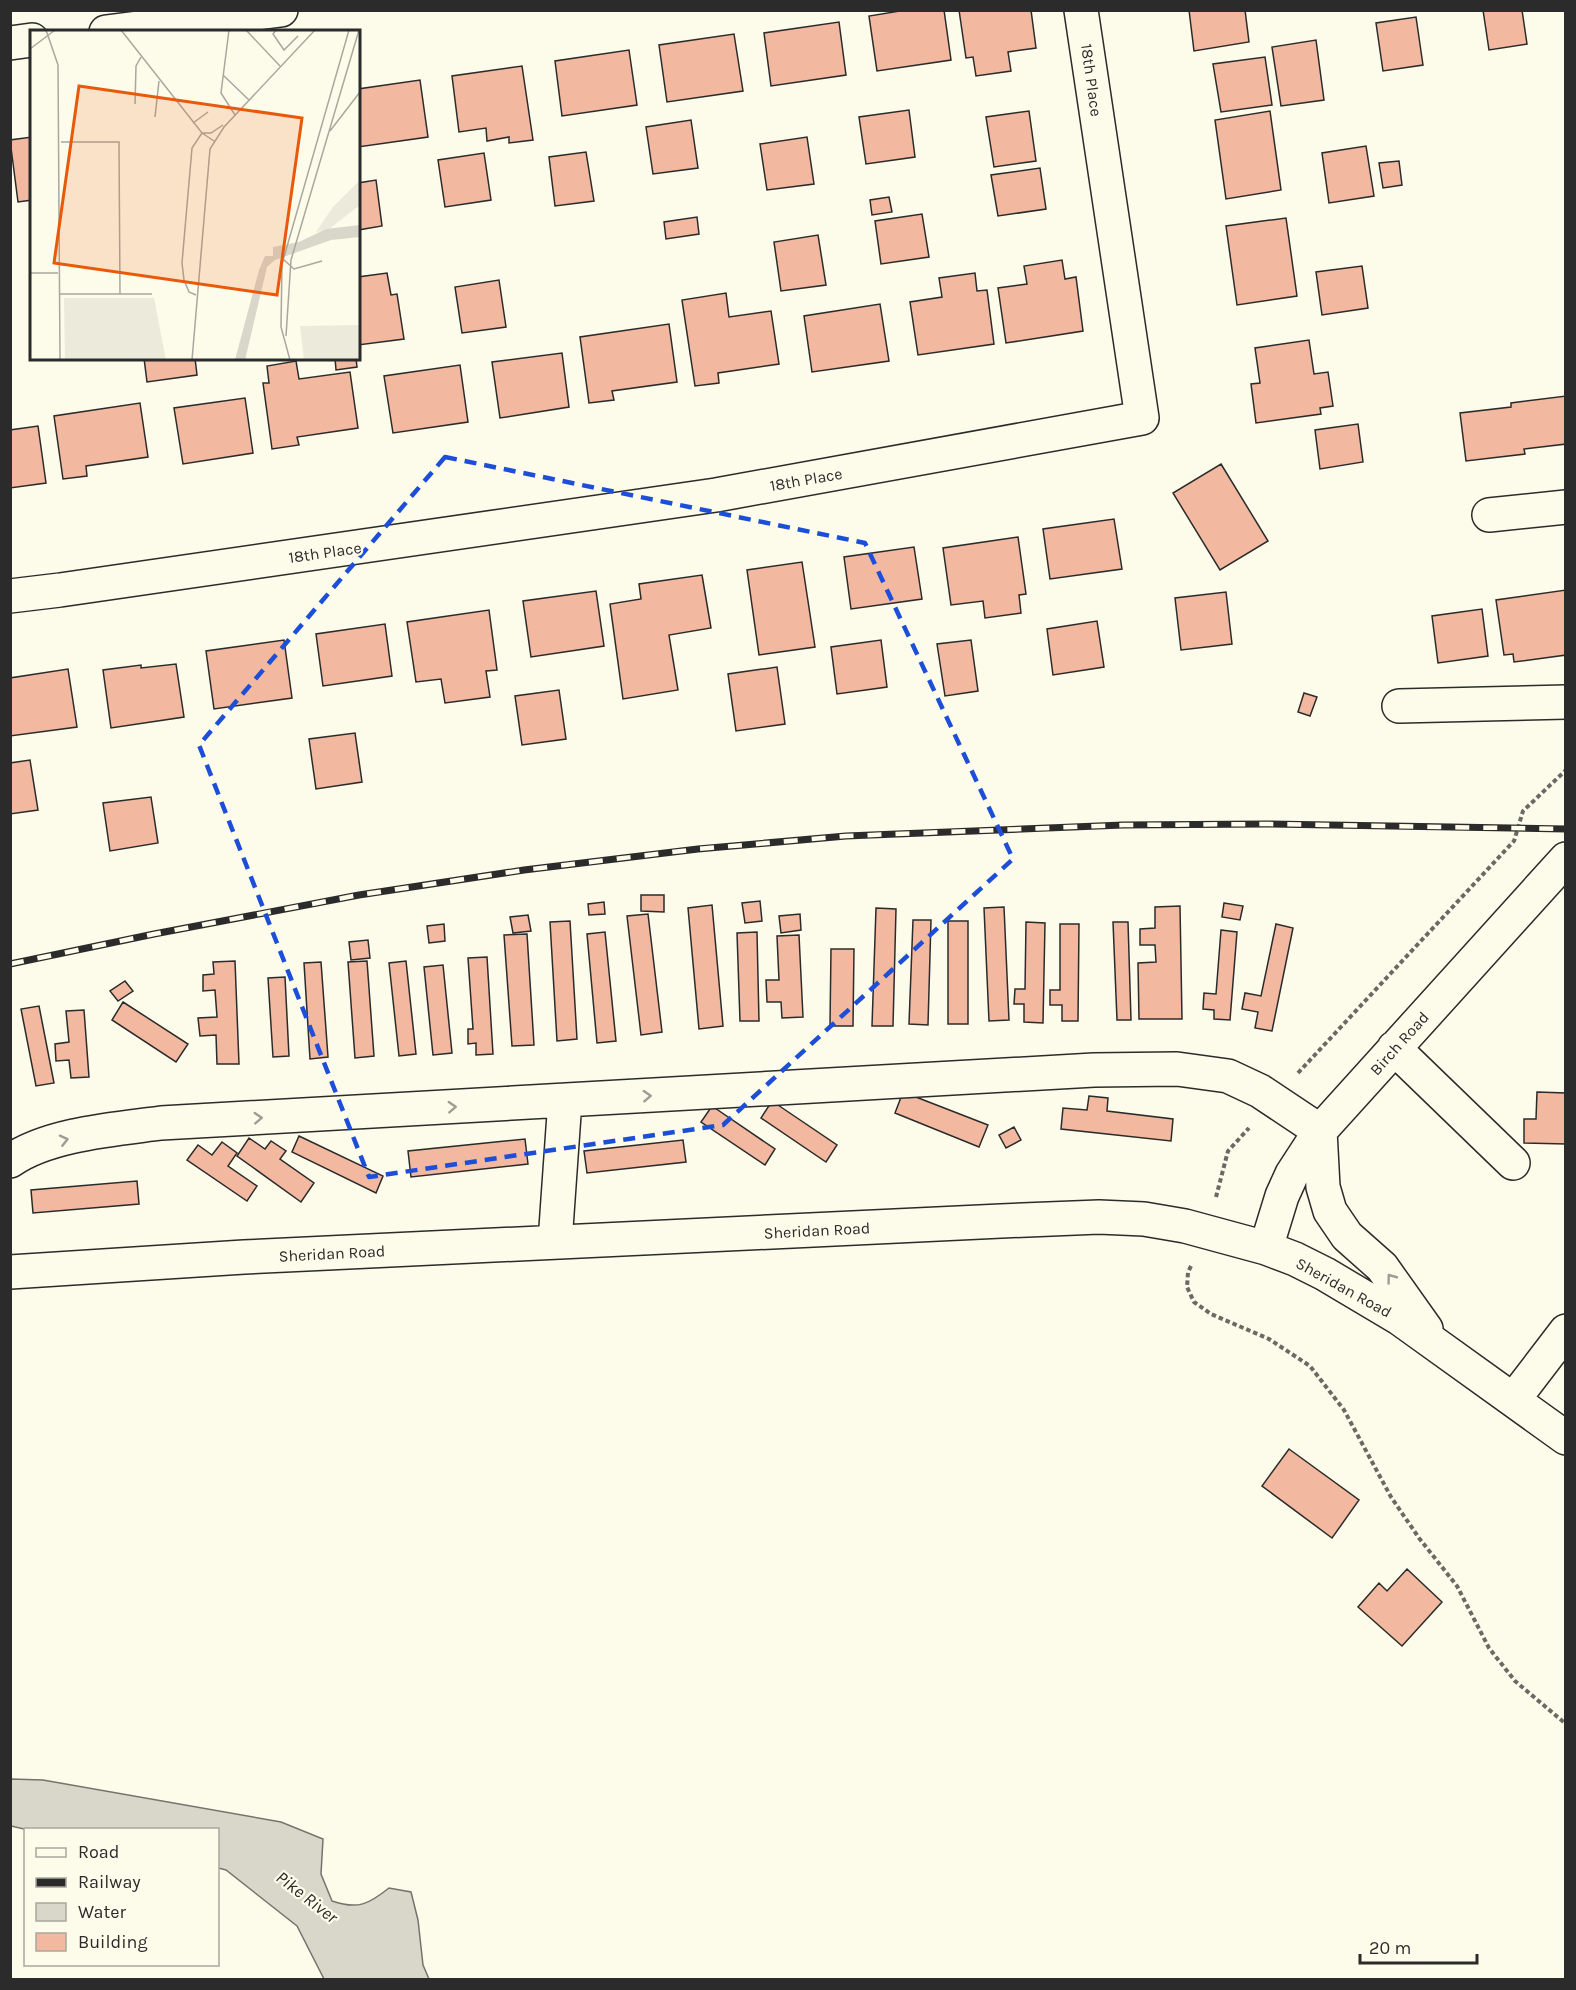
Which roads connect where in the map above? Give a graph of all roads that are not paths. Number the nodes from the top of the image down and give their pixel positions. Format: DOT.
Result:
graph roads {
  1 [pos="281,10"];
  2 [pos="1081,10"];
  3 [pos="122,30"];
  4 [pos="30,40"];
  5 [pos="10,43"];
  6 [pos="1566,507"];
  7 [pos="1489,515"];
  8 [pos="10,596"];
  9 [pos="1566,702"];
  10 [pos="1400,706"];
  11 [pos="1566,859"];
  12 [pos="1394,1048"];
  13 [pos="565,1100"];
  14 [pos="1320,1131"];
  15 [pos="10,1161"];
  16 [pos="1513,1163"];
  17 [pos="555,1242"];
  18 [pos="1266,1248"];
  19 [pos="10,1272"];
  20 [pos="1566,1331"];
  21 [pos="1436,1343"];
  22 [pos="1514,1399"];
  23 [pos="1566,1438"];
  1 -- 3 [label="street"];
  2 -- 8 [label="street, 18th Place"];
  4 -- 5 [label="street"];
  6 -- 7 [label="street"];
  9 -- 10 [label="street"];
  11 -- 12 [label="street, Birch Road"];
  12 -- 14 [label="street, Birch Road"];
  12 -- 16 [label="street"];
  13 -- 14 [label="street, one-way"];
  15 -- 13 [label="street, one-way"];
  13 -- 17 [label="street"];
  14 -- 18 [label="street, Birch Road"];
  21 -- 14 [label="street, one-way"];
  17 -- 18 [label="street, Sheridan Road"];
  17 -- 19 [label="street, Sheridan Road"];
  18 -- 21 [label="street, Sheridan Road"];
  20 -- 22 [label="street"];
  21 -- 22 [label="street, Sheridan Road"];
  22 -- 23 [label="street, Sheridan Road"];
}
